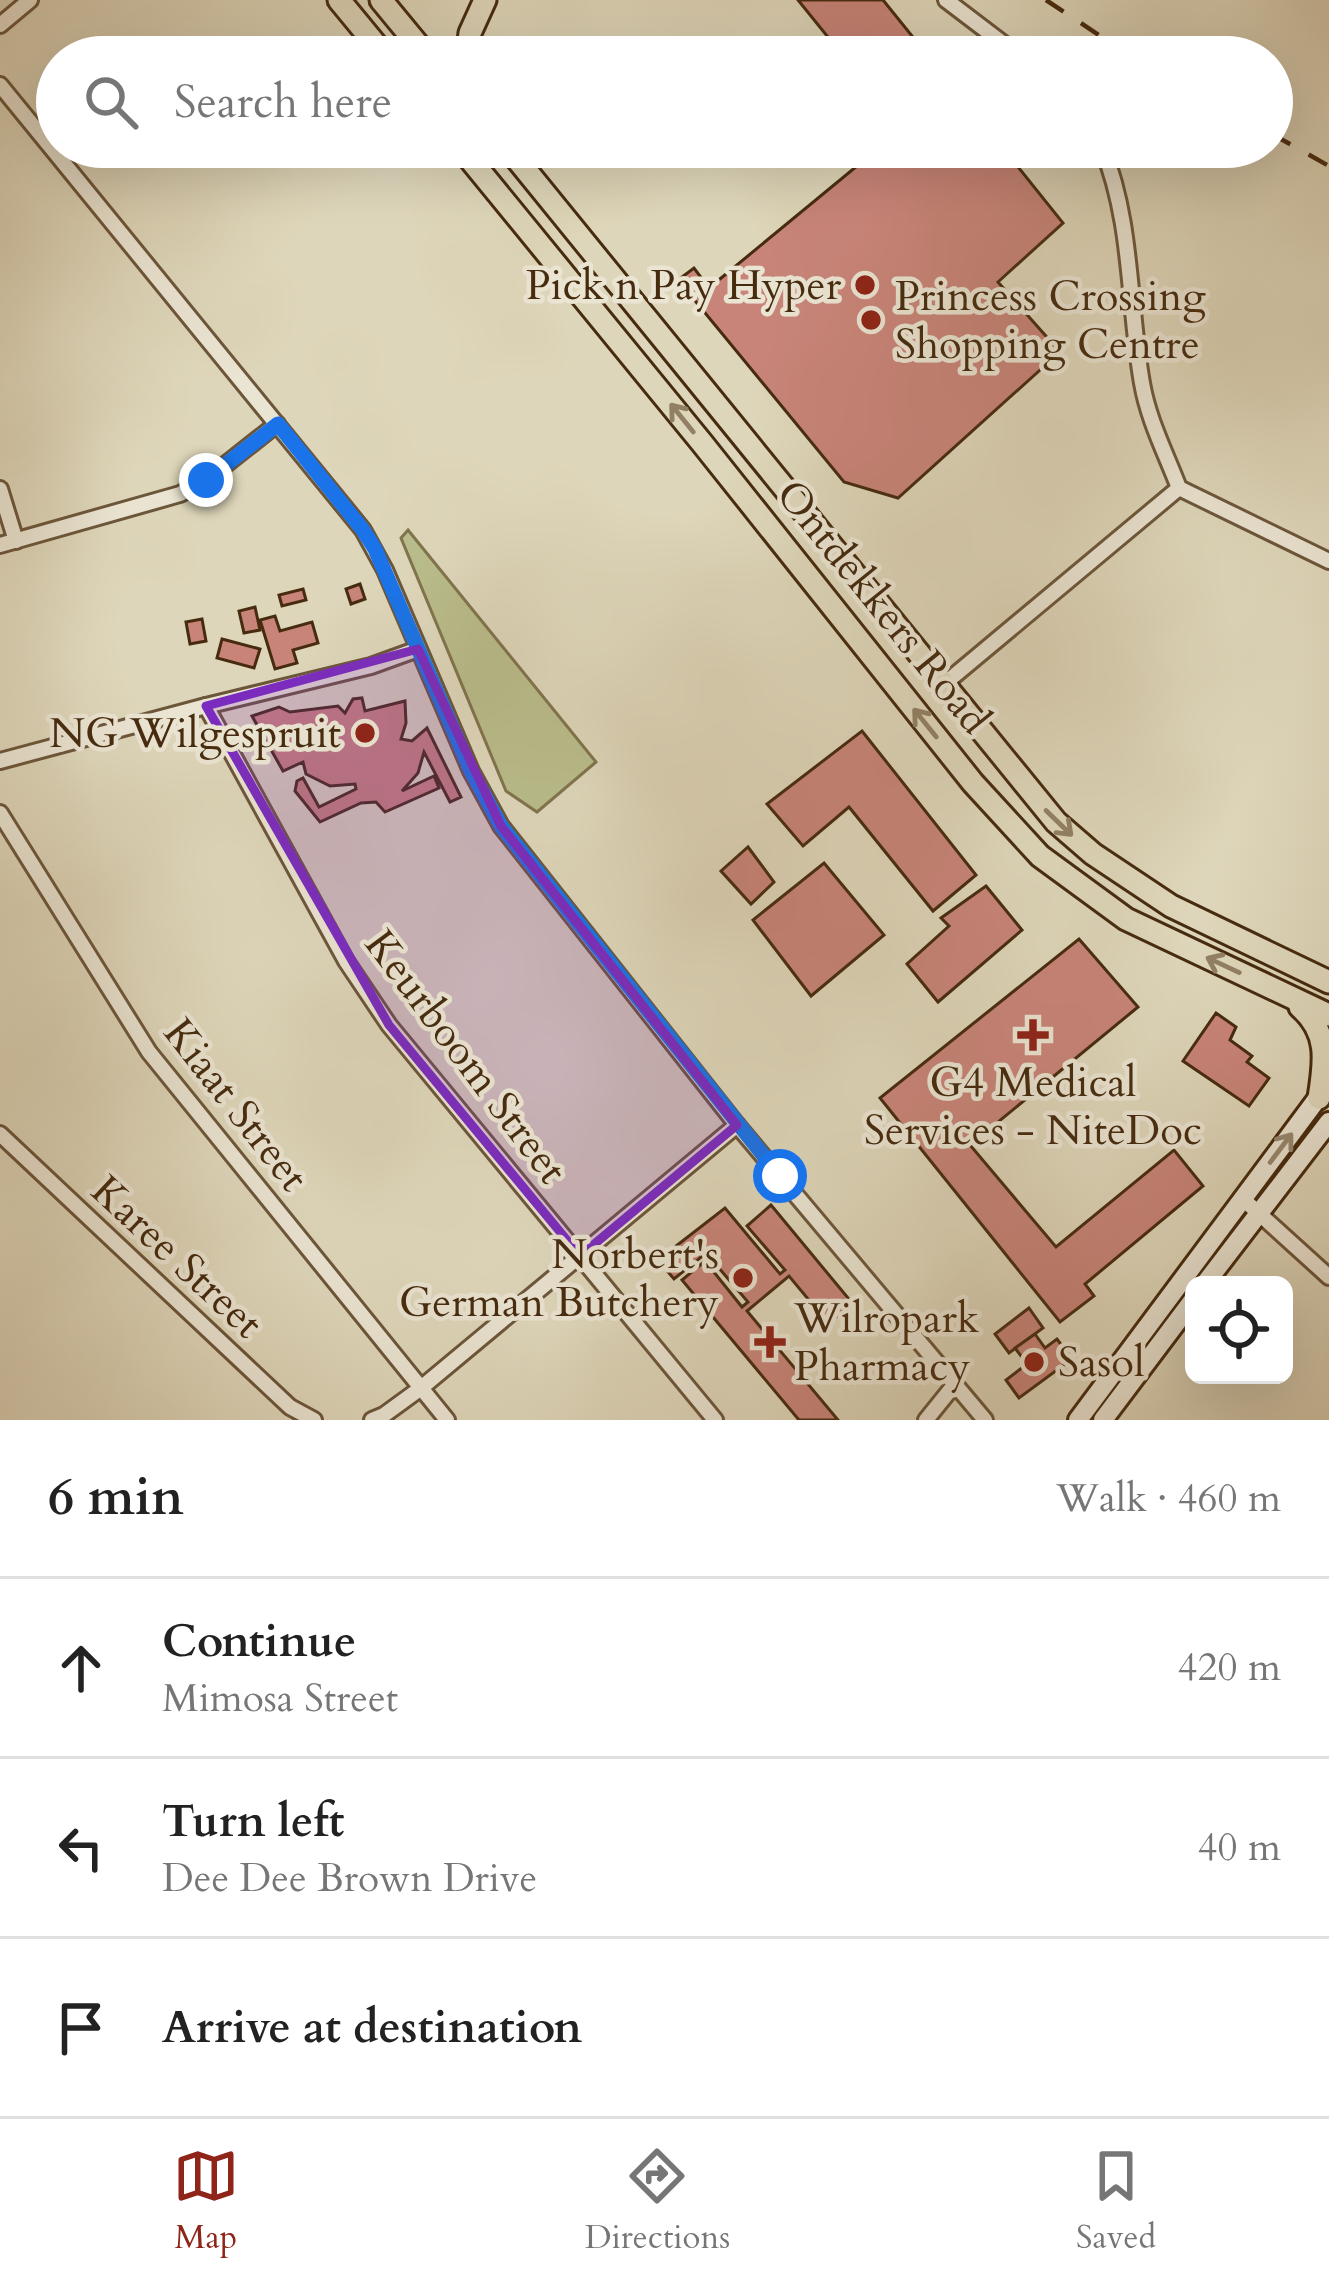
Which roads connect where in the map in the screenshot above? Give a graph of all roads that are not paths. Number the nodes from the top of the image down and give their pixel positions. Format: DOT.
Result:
graph roads {
  1 [pos="30,0"];
  2 [pos="339,0"];
  3 [pos="381,0"];
  4 [pos="485,0"];
  5 [pos="946,0"];
  6 [pos="0,25"];
  7 [pos="369,36"];
  8 [pos="411,36"];
  9 [pos="470,36"];
  10 [pos="993,36"];
  11 [pos="0,85"];
  12 [pos="36,129"];
  13 [pos="68,168"];
  14 [pos="477,168"];
  15 [pos="524,168"];
  16 [pos="1111,168"];
  17 [pos="278,424"];
  18 [pos="1179,488"];
  19 [pos="0,489"];
  20 [pos="16,541"];
  21 [pos="0,545"];
  22 [pos="1329,561"];
  23 [pos="418,650"];
  24 [pos="943,685"];
  25 [pos="206,706"];
  26 [pos="0,761"];
  27 [pos="0,813"];
  28 [pos="1329,982"];
  29 [pos="1279,991"];
  30 [pos="1329,1015"];
  31 [pos="1324,1091"];
  32 [pos="1329,1122"];
  33 [pos="737,1124"];
  34 [pos="0,1134"];
  35 [pos="1243,1199"];
  36 [pos="1257,1214"];
  37 [pos="580,1256"];
  38 [pos="1211,1276"];
  39 [pos="1329,1277"];
  40 [pos="1185,1311"];
  41 [pos="955,1384"];
  42 [pos="421,1388"];
  43 [pos="314,1420"];
  44 [pos="371,1420"];
  45 [pos="447,1420"];
  46 [pos="715,1420"];
  47 [pos="926,1420"];
  48 [pos="985,1420"];
  49 [pos="1078,1420"];
  50 [pos="1103,1420"];
  1 -- 6 [label="street"];
  2 -- 7 [label="main road"];
  3 -- 8 [label="main road"];
  4 -- 9 [label="main road"];
  5 -- 10 [label="street"];
  11 -- 12 [label="street"];
  13 -- 17 [label="street"];
  29 -- 14 [label="main road, Ontdekkers Road, one-way"];
  15 -- 24 [label="main road, Ontdekkers Road"];
  16 -- 18 [label="street"];
  17 -- 20 [label="street"];
  17 -- 23 [label="street"];
  18 -- 22 [label="street"];
  18 -- 24 [label="street"];
  19 -- 20 [label="street"];
  20 -- 21 [label="street"];
  23 -- 25 [label="street"];
  23 -- 33 [label="street"];
  24 -- 28 [label="main road, Ontdekkers Road, one-way"];
  25 -- 26 [label="street"];
  25 -- 37 [label="street, Keurboom Street"];
  27 -- 42 [label="street, Kiaat Street"];
  29 -- 30 [label="main road, Ontdekkers Road"];
  29 -- 31 [label="main road"];
  35 -- 31 [label="main road, one-way"];
  32 -- 36 [label="main road"];
  33 -- 37 [label="street"];
  33 -- 41 [label="street"];
  34 -- 43 [label="street, Karee Street"];
  35 -- 36 [label="street"];
  35 -- 49 [label="main road"];
  36 -- 38 [label="main road"];
  36 -- 39 [label="street"];
  37 -- 42 [label="street"];
  37 -- 46 [label="street, Keurboom Street"];
  40 -- 50 [label="main road"];
  41 -- 47 [label="street"];
  41 -- 48 [label="street"];
  42 -- 44 [label="street"];
  42 -- 45 [label="street, Kiaat Street"];
}
